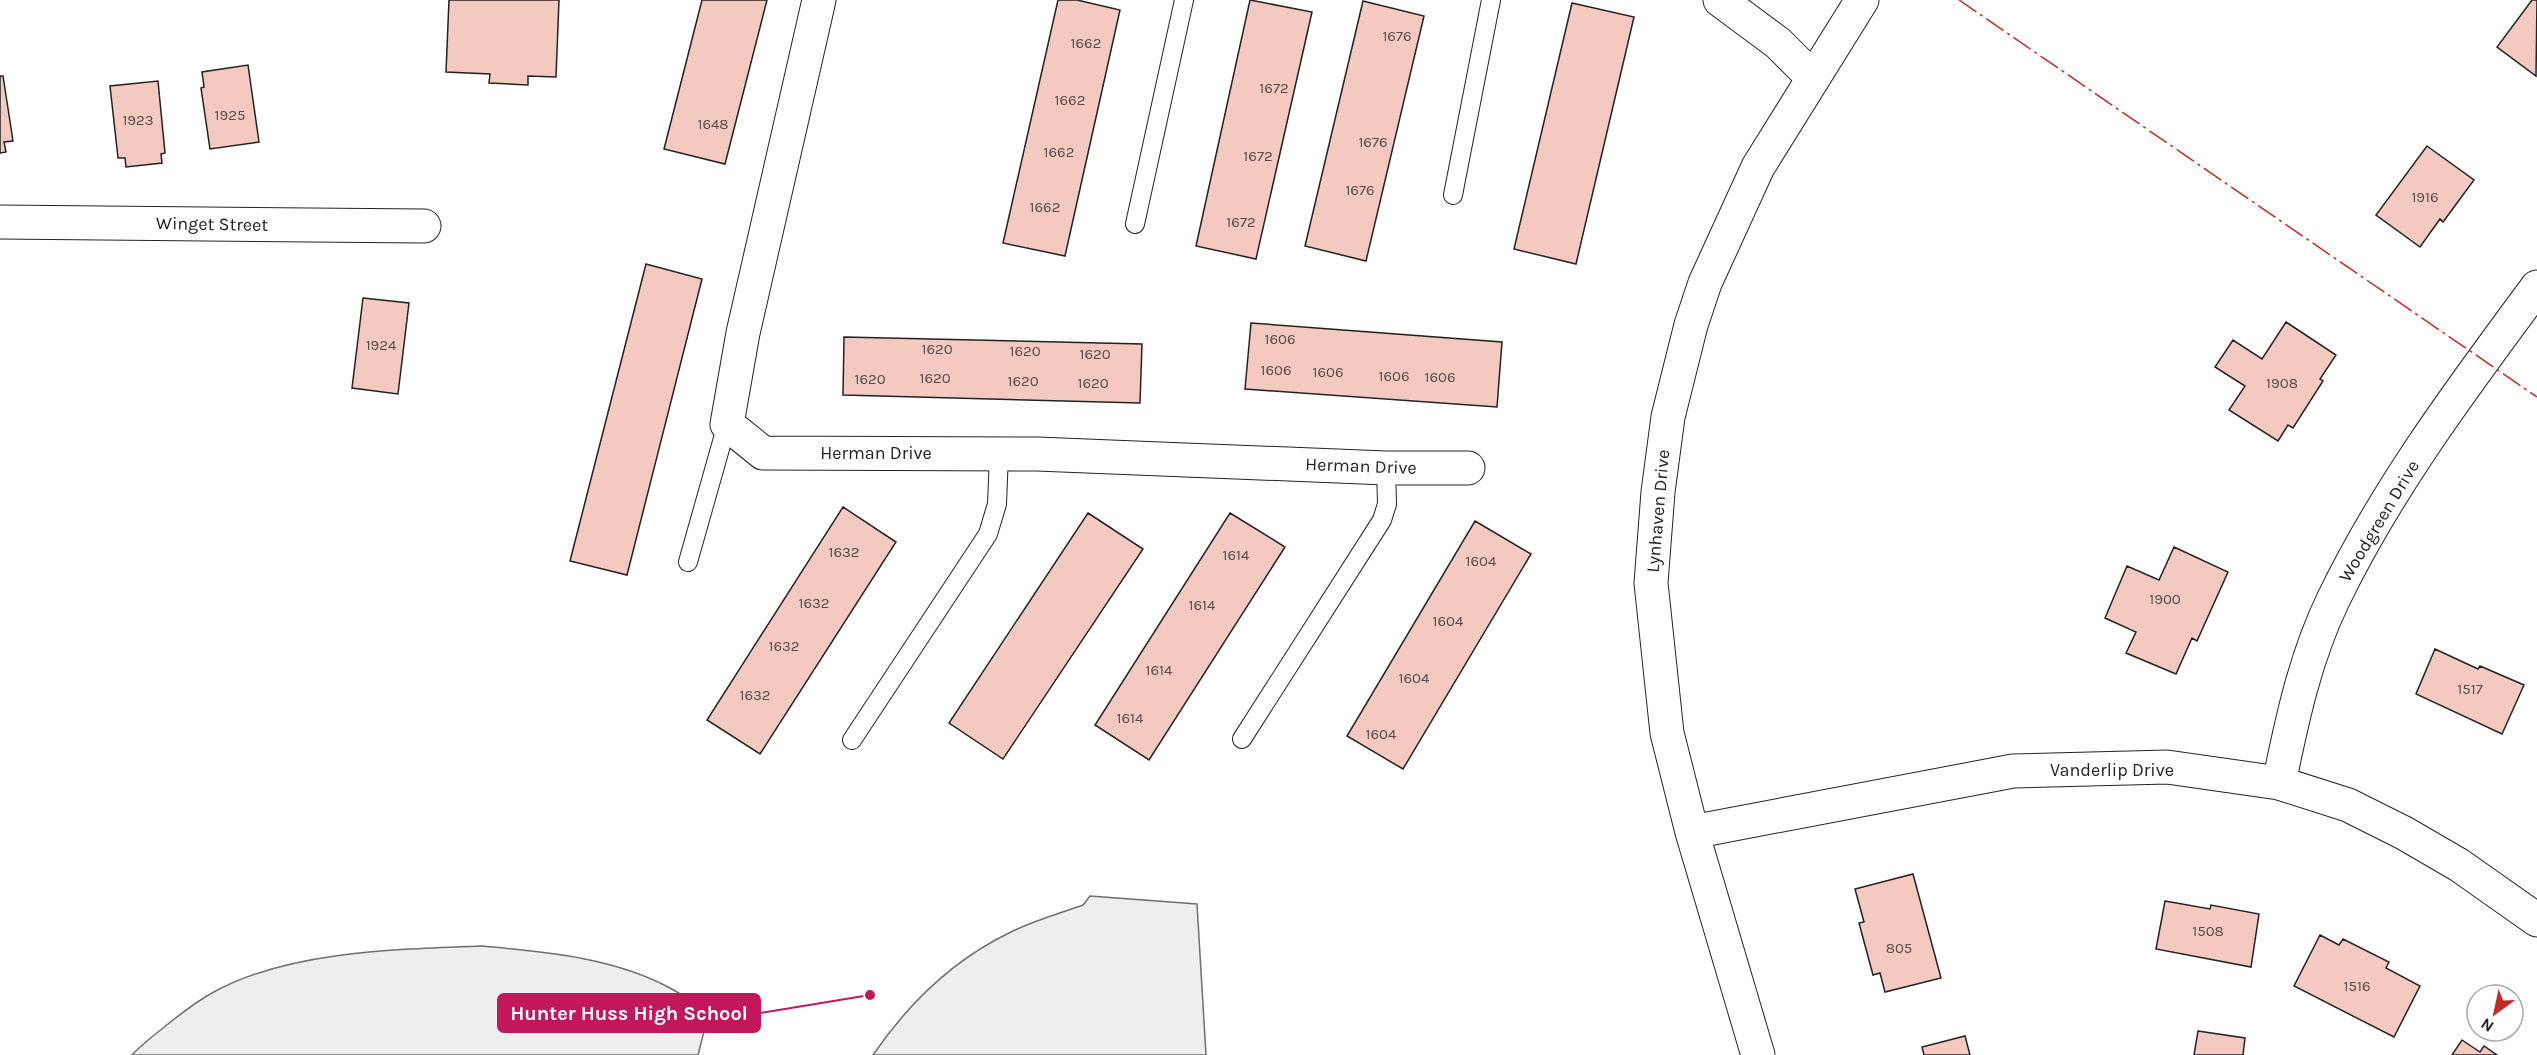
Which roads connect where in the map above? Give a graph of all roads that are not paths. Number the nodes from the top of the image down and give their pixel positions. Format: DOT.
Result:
graph roads {
  1 [pos="819,0"];
  2 [pos="1184,0"];
  3 [pos="1491,0"];
  4 [pos="1720,0"];
  5 [pos="1862,0"];
  6 [pos="1812,77"];
  7 [pos="1453,195"];
  8 [pos="0,222"];
  9 [pos="1135,224"];
  10 [pos="424,226"];
  11 [pos="2537,287"];
  12 [pos="727,424"];
  13 [pos="999,454"];
  14 [pos="1386,468"];
  15 [pos="1468,468"];
  16 [pos="688,562"];
  17 [pos="1242,739"];
  18 [pos="852,741"];
  19 [pos="2279,783"];
  20 [pos="1692,832"];
  21 [pos="2537,920"];
  22 [pos="1758,1055"];
  1 -- 12 [label="street"];
  2 -- 9 [label="lane"];
  3 -- 7 [label="lane"];
  4 -- 6 [label="street"];
  5 -- 6 [label="street, Lynhaven Drive"];
  6 -- 20 [label="street, Lynhaven Drive"];
  8 -- 10 [label="street, Winget Street"];
  11 -- 19 [label="street, Woodgreen Drive"];
  12 -- 13 [label="street, Herman Drive"];
  12 -- 16 [label="lane"];
  13 -- 14 [label="street, Herman Drive"];
  13 -- 18 [label="lane"];
  14 -- 15 [label="street, Herman Drive"];
  14 -- 17 [label="lane"];
  19 -- 20 [label="street, Vanderlip Drive"];
  19 -- 21 [label="street, Vanderlip Drive"];
  20 -- 22 [label="street, Lynhaven Drive"];
}
